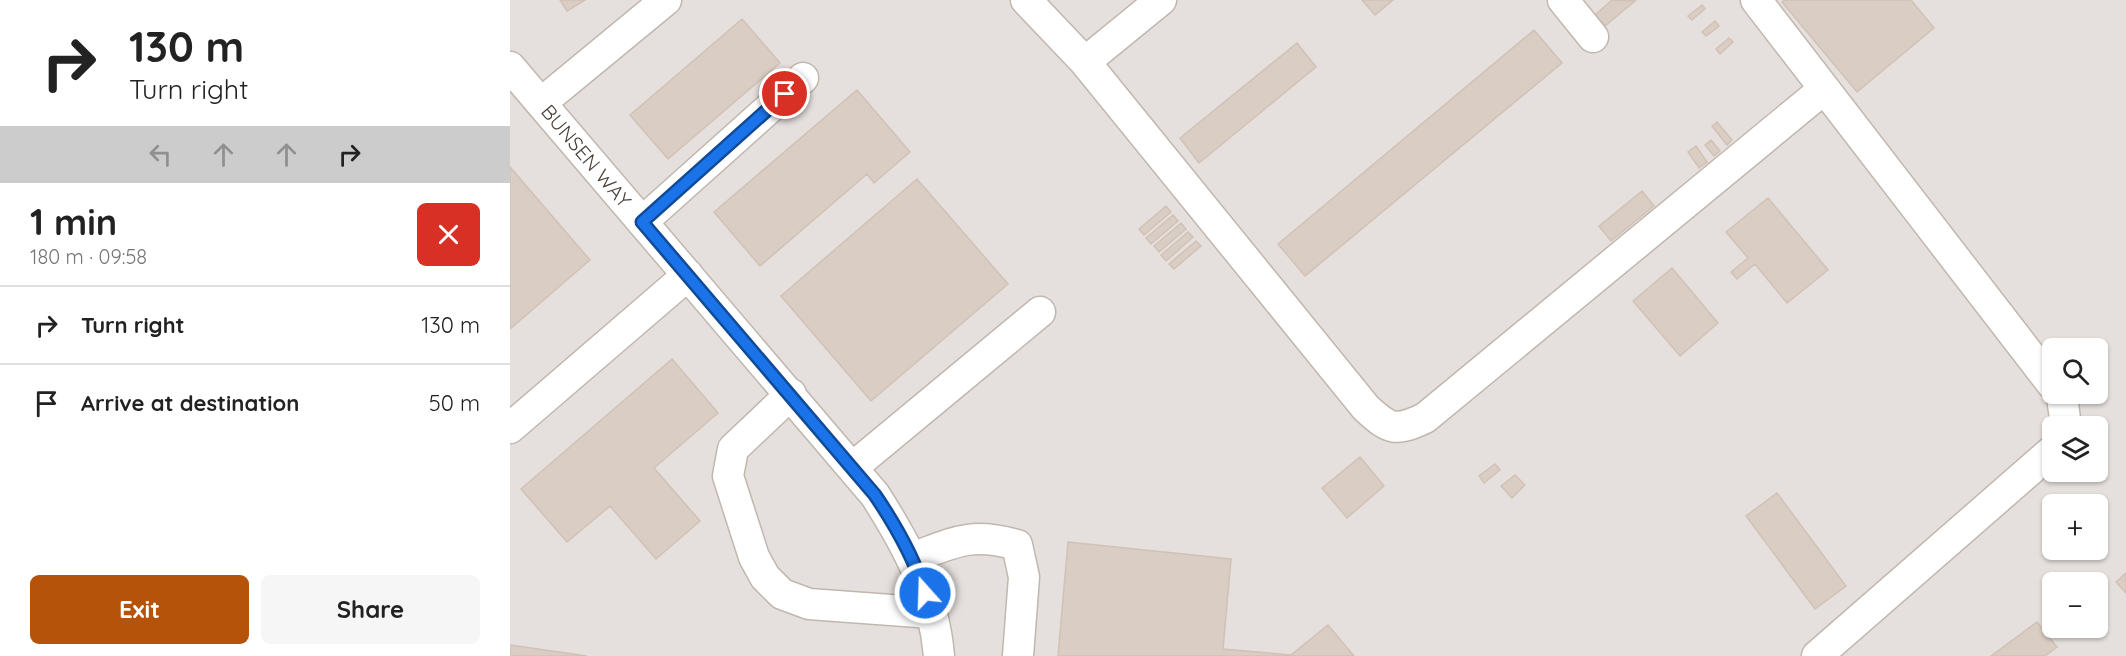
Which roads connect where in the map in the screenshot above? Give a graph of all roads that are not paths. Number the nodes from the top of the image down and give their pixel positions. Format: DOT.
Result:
graph roads {
  1 [pos="666,0"];
  2 [pos="1026,0"];
  3 [pos="1161,0"];
  4 [pos="1563,0"];
  5 [pos="1755,0"];
  6 [pos="1593,37"];
  7 [pos="1085,62"];
  8 [pos="510,67"];
  9 [pos="803,78"];
  10 [pos="1824,89"];
  11 [pos="541,103"];
  12 [pos="642,222"];
  13 [pos="688,275"];
  14 [pos="1040,312"];
  15 [pos="2042,371"];
  16 [pos="790,394"];
  17 [pos="510,428"];
  18 [pos="2042,460"];
  19 [pos="853,467"];
  20 [pos="912,558"];
  21 [pos="932,613"];
  22 [pos="939,656"];
  23 [pos="1018,656"];
  24 [pos="1817,656"];
  1 -- 11 [label="street"];
  2 -- 7 [label="street"];
  3 -- 7 [label="street"];
  4 -- 6 [label="street"];
  5 -- 10 [label="street"];
  7 -- 10 [label="street"];
  8 -- 11 [label="street, BUNSEN WAY"];
  9 -- 12 [label="street"];
  10 -- 15 [label="street"];
  11 -- 12 [label="street, BUNSEN WAY"];
  12 -- 13 [label="street, BUNSEN WAY"];
  13 -- 16 [label="street, BUNSEN WAY"];
  13 -- 17 [label="street"];
  14 -- 19 [label="street"];
  16 -- 19 [label="street, BUNSEN WAY"];
  16 -- 21 [label="street"];
  18 -- 24 [label="street"];
  19 -- 20 [label="street, BUNSEN WAY"];
  20 -- 21 [label="street, BUNSEN WAY"];
  20 -- 23 [label="street"];
  21 -- 22 [label="street, BUNSEN WAY"];
}
